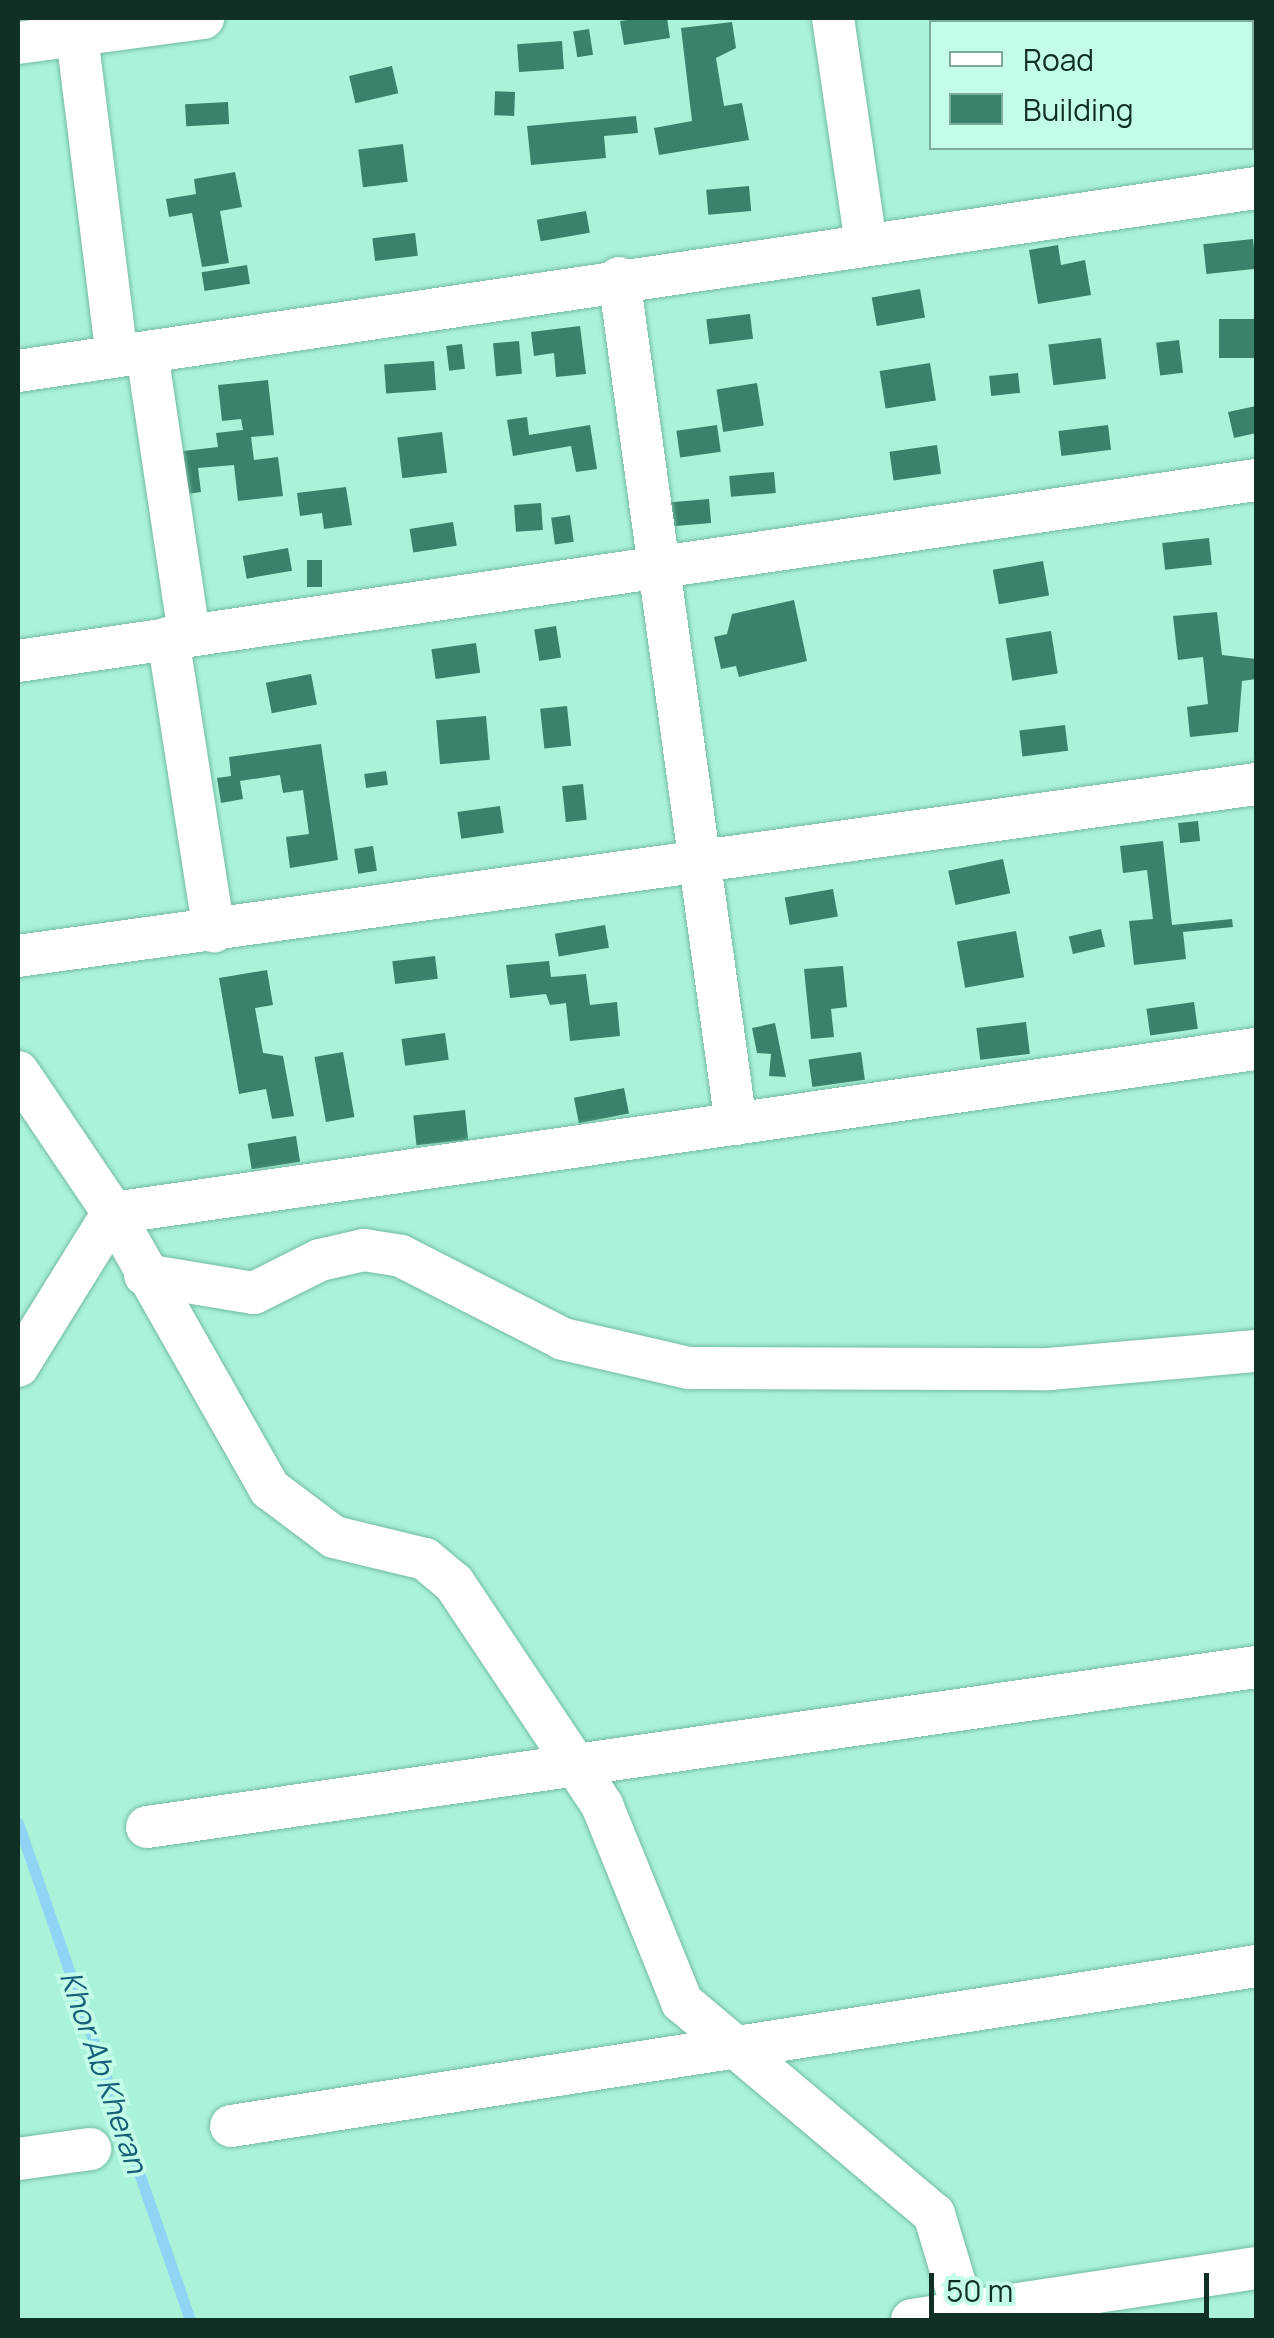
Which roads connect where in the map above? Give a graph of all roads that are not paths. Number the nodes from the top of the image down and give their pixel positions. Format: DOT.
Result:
graph roads {
  1 [pos="203,18"];
  2 [pos="834,18"];
  3 [pos="77,36"];
  4 [pos="18,43"];
  5 [pos="1256,188"];
  6 [pos="866,243"];
  7 [pos="619,278"];
  8 [pos="132,354"];
  9 [pos="18,371"];
  10 [pos="1256,480"];
  11 [pos="664,571"];
  12 [pos="179,636"];
  13 [pos="18,661"];
  14 [pos="1256,784"];
  15 [pos="706,863"];
  16 [pos="214,931"];
  17 [pos="18,956"];
  18 [pos="1256,1049"];
  19 [pos="18,1072"];
  20 [pos="736,1124"];
  21 [pos="113,1214"];
  22 [pos="145,1275"];
  23 [pos="1256,1352"];
  24 [pos="18,1366"];
  25 [pos="1256,1667"];
  26 [pos="578,1770"];
  27 [pos="147,1827"];
  28 [pos="1256,1966"];
  29 [pos="734,2054"];
  30 [pos="231,2126"];
  31 [pos="90,2149"];
  32 [pos="18,2159"];
  33 [pos="1256,2268"];
  34 [pos="965,2315"];
  35 [pos="912,2320"];
  1 -- 3 [label="street"];
  2 -- 6 [label="street"];
  3 -- 4 [label="street"];
  3 -- 8 [label="street"];
  5 -- 6 [label="street"];
  6 -- 7 [label="street"];
  7 -- 8 [label="street"];
  7 -- 11 [label="street"];
  8 -- 9 [label="street"];
  8 -- 12 [label="street"];
  10 -- 11 [label="street"];
  11 -- 12 [label="street"];
  11 -- 15 [label="street"];
  12 -- 13 [label="street"];
  12 -- 16 [label="street"];
  14 -- 15 [label="street"];
  15 -- 16 [label="street"];
  15 -- 20 [label="street"];
  16 -- 17 [label="street"];
  18 -- 20 [label="street"];
  19 -- 21 [label="street"];
  20 -- 21 [label="street"];
  21 -- 22 [label="street"];
  21 -- 24 [label="street"];
  22 -- 23 [label="street"];
  22 -- 26 [label="street"];
  25 -- 26 [label="street"];
  26 -- 27 [label="street"];
  26 -- 29 [label="street"];
  28 -- 29 [label="street"];
  29 -- 30 [label="street"];
  29 -- 34 [label="street"];
  31 -- 32 [label="street"];
  33 -- 34 [label="street"];
  34 -- 35 [label="street"];
}
